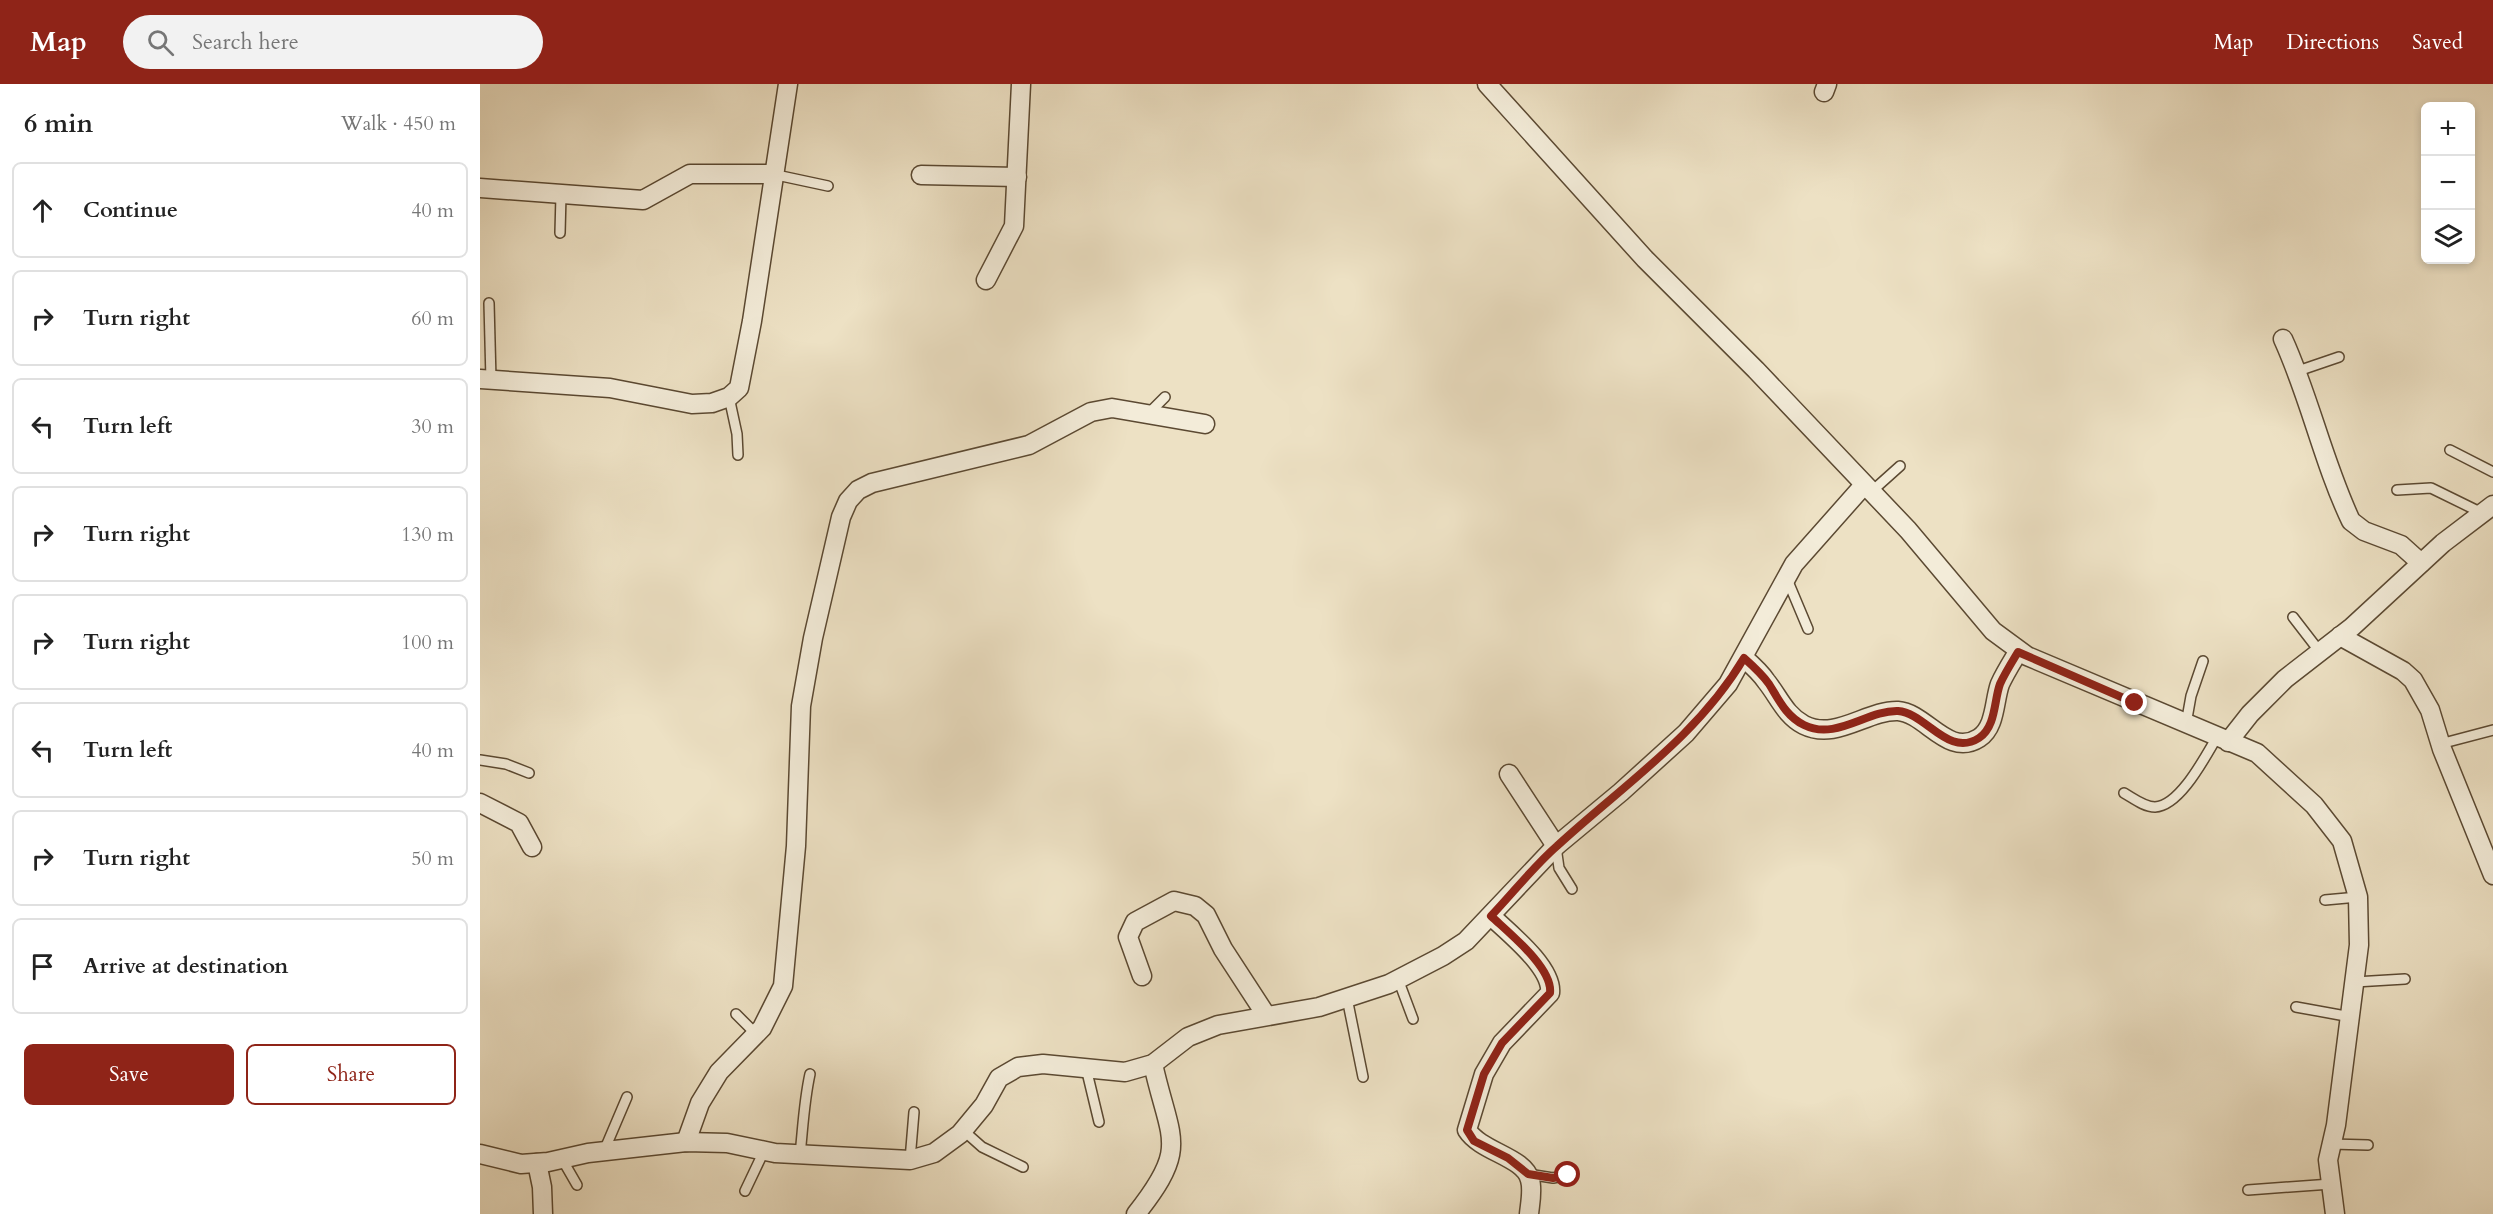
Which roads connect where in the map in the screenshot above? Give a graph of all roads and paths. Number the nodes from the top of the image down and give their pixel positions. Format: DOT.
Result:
graph roads {
  1 [pos="788,84"];
  2 [pos="1021,84"];
  3 [pos="1487,84"];
  4 [pos="772,174"];
  5 [pos="921,175"];
  6 [pos="1017,177"];
  7 [pos="828,186"];
  8 [pos="480,188"];
  9 [pos="561,195"];
  10 [pos="560,233"];
  11 [pos="986,280"];
  12 [pos="489,303"];
  13 [pos="2283,339"];
  14 [pos="2339,357"];
  15 [pos="2298,371"];
  16 [pos="485,379"];
  17 [pos="729,397"];
  18 [pos="1165,397"];
  19 [pos="1148,414"];
  20 [pos="1205,424"];
  21 [pos="2450,450"];
  22 [pos="738,455"];
  23 [pos="1900,466"];
  24 [pos="2493,472"];
  25 [pos="1867,489"];
  26 [pos="2397,490"];
  27 [pos="2488,509"];
  28 [pos="2421,563"];
  29 [pos="1787,579"];
  30 [pos="2293,617"];
  31 [pos="1808,629"];
  32 [pos="2340,636"];
  33 [pos="2320,652"];
  34 [pos="2022,654"];
  35 [pos="1744,658"];
  36 [pos="2203,661"];
  37 [pos="2186,724"];
  38 [pos="2493,730"];
  39 [pos="2223,740"];
  40 [pos="2440,744"];
  41 [pos="480,760"];
  42 [pos="529,773"];
  43 [pos="1509,774"];
  44 [pos="2124,793"];
  45 [pos="480,803"];
  46 [pos="1556,846"];
  47 [pos="532,847"];
  48 [pos="2493,875"];
  49 [pos="1572,890"];
  50 [pos="2358,897"];
  51 [pos="2325,900"];
  52 [pos="1491,916"];
  53 [pos="1142,976"];
  54 [pos="1398,979"];
  55 [pos="2405,979"];
  56 [pos="2355,982"];
  57 [pos="1347,998"];
  58 [pos="2296,1007"];
  59 [pos="736,1014"];
  60 [pos="1266,1015"];
  61 [pos="2351,1017"];
  62 [pos="1413,1019"];
  63 [pos="756,1034"];
  64 [pos="1153,1064"];
  65 [pos="1086,1068"];
  66 [pos="810,1074"];
  67 [pos="1363,1077"];
  68 [pos="627,1097"];
  69 [pos="914,1113"];
  70 [pos="1099,1122"];
  71 [pos="964,1131"];
  72 [pos="686,1142"];
  73 [pos="2331,1144"];
  74 [pos="2368,1145"];
  75 [pos="764,1150"];
  76 [pos="604,1151"];
  77 [pos="480,1154"];
  78 [pos="800,1155"];
  79 [pos="562,1158"];
  80 [pos="910,1160"];
  81 [pos="537,1163"];
  82 [pos="1023,1167"];
  83 [pos="1528,1174"];
  84 [pos="1568,1175"];
  85 [pos="2331,1184"];
  86 [pos="577,1185"];
  87 [pos="2248,1190"];
  88 [pos="745,1191"];
  89 [pos="543,1214"];
  90 [pos="1136,1214"];
  91 [pos="1529,1214"];
  92 [pos="2335,1214"];
  1 -- 4 [label="street"];
  2 -- 6 [label="street"];
  3 -- 25 [label="street"];
  4 -- 7 [label="lane"];
  4 -- 9 [label="street"];
  4 -- 17 [label="street"];
  5 -- 6 [label="street"];
  6 -- 11 [label="street"];
  8 -- 9 [label="street"];
  9 -- 10 [label="lane"];
  12 -- 16 [label="lane"];
  13 -- 15 [label="street"];
  14 -- 15 [label="lane"];
  15 -- 28 [label="street"];
  16 -- 17 [label="street"];
  17 -- 22 [label="lane"];
  18 -- 19 [label="lane"];
  19 -- 20 [label="street"];
  19 -- 63 [label="street"];
  21 -- 24 [label="lane"];
  23 -- 25 [label="lane"];
  25 -- 29 [label="street"];
  25 -- 34 [label="street"];
  26 -- 27 [label="lane"];
  27 -- 28 [label="street"];
  28 -- 32 [label="street"];
  29 -- 31 [label="lane"];
  29 -- 35 [label="street"];
  30 -- 33 [label="lane"];
  32 -- 33 [label="street"];
  32 -- 40 [label="street"];
  33 -- 39 [label="street"];
  34 -- 35 [label="street"];
  34 -- 37 [label="street"];
  35 -- 46 [label="street"];
  36 -- 37 [label="lane"];
  37 -- 39 [label="street"];
  38 -- 40 [label="lane"];
  39 -- 44 [label="lane"];
  39 -- 50 [label="street"];
  40 -- 48 [label="street"];
  41 -- 42 [label="lane"];
  43 -- 46 [label="street"];
  45 -- 47 [label="street"];
  46 -- 49 [label="lane"];
  46 -- 52 [label="street"];
  50 -- 51 [label="lane"];
  50 -- 56 [label="street"];
  52 -- 54 [label="street"];
  52 -- 83 [label="street"];
  53 -- 60 [label="street"];
  54 -- 57 [label="street"];
  54 -- 62 [label="lane"];
  55 -- 56 [label="lane"];
  56 -- 61 [label="street"];
  57 -- 60 [label="street"];
  57 -- 67 [label="lane"];
  58 -- 61 [label="lane"];
  59 -- 63 [label="lane"];
  60 -- 64 [label="street"];
  61 -- 73 [label="street"];
  63 -- 72 [label="street"];
  64 -- 65 [label="street"];
  64 -- 90 [label="street"];
  65 -- 70 [label="lane"];
  65 -- 71 [label="street"];
  66 -- 78 [label="lane"];
  68 -- 76 [label="lane"];
  69 -- 80 [label="lane"];
  71 -- 80 [label="street"];
  71 -- 82 [label="lane"];
  72 -- 75 [label="street"];
  72 -- 76 [label="street"];
  73 -- 74 [label="lane"];
  73 -- 85 [label="street"];
  75 -- 78 [label="street"];
  75 -- 88 [label="lane"];
  76 -- 79 [label="street"];
  77 -- 81 [label="street"];
  78 -- 80 [label="street"];
  79 -- 81 [label="street"];
  79 -- 86 [label="lane"];
  81 -- 89 [label="street"];
  83 -- 84 [label="lane"];
  83 -- 91 [label="street"];
  85 -- 87 [label="lane"];
  85 -- 92 [label="street"];
}
